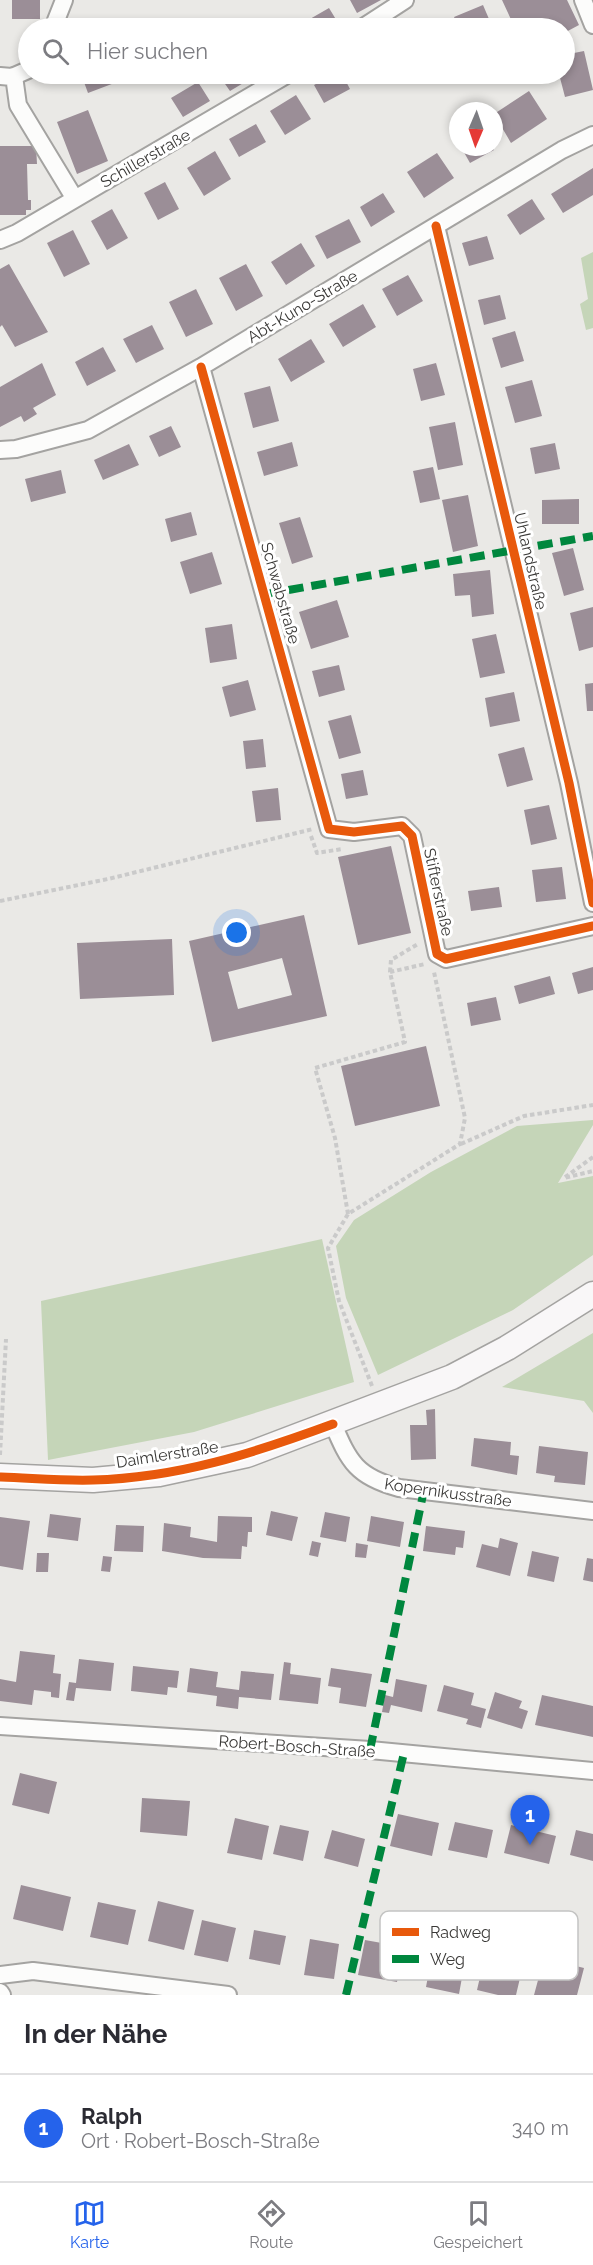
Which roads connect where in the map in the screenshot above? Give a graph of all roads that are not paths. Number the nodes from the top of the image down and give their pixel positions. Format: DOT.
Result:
graph roads {
  1 [pos="64,0"];
  2 [pos="405,0"];
  3 [pos="583,0"];
  4 [pos="57,18"];
  5 [pos="377,18"];
  6 [pos="593,25"];
  7 [pos="14,74"];
  8 [pos="271,84"];
  9 [pos="593,135"];
  10 [pos="75,199"];
  11 [pos="436,226"];
  12 [pos="0,240"];
  13 [pos="201,367"];
  14 [pos="0,450"];
  15 [pos="329,829"];
  16 [pos="593,903"];
  17 [pos="593,926"];
  18 [pos="593,1294"];
  19 [pos="333,1424"];
  20 [pos="0,1476"];
  21 [pos="593,1511"];
  22 [pos="0,1726"];
  23 [pos="593,1771"];
  24 [pos="0,1975"];
  25 [pos="228,1995"];
  1 -- 4 [label="street"];
  2 -- 5 [label="street"];
  3 -- 6 [label="street"];
  7 -- 10 [label="street"];
  8 -- 10 [label="street, Schillerstraße"];
  9 -- 11 [label="street, Abt-Kuno-Straße"];
  10 -- 12 [label="street, Schillerstraße"];
  11 -- 13 [label="street, Abt-Kuno-Straße"];
  11 -- 16 [label="street, Uhlandstraße"];
  13 -- 14 [label="street, Abt-Kuno-Straße"];
  13 -- 15 [label="street, Schwabstraße"];
  15 -- 17 [label="street, Stifterstraße"];
  18 -- 19 [label="main road, Daimlerstraße"];
  19 -- 20 [label="main road, Daimlerstraße"];
  19 -- 21 [label="street, Kopernikusstraße"];
  22 -- 23 [label="street, Robert-Bosch-Straße"];
  24 -- 25 [label="street"];
}
